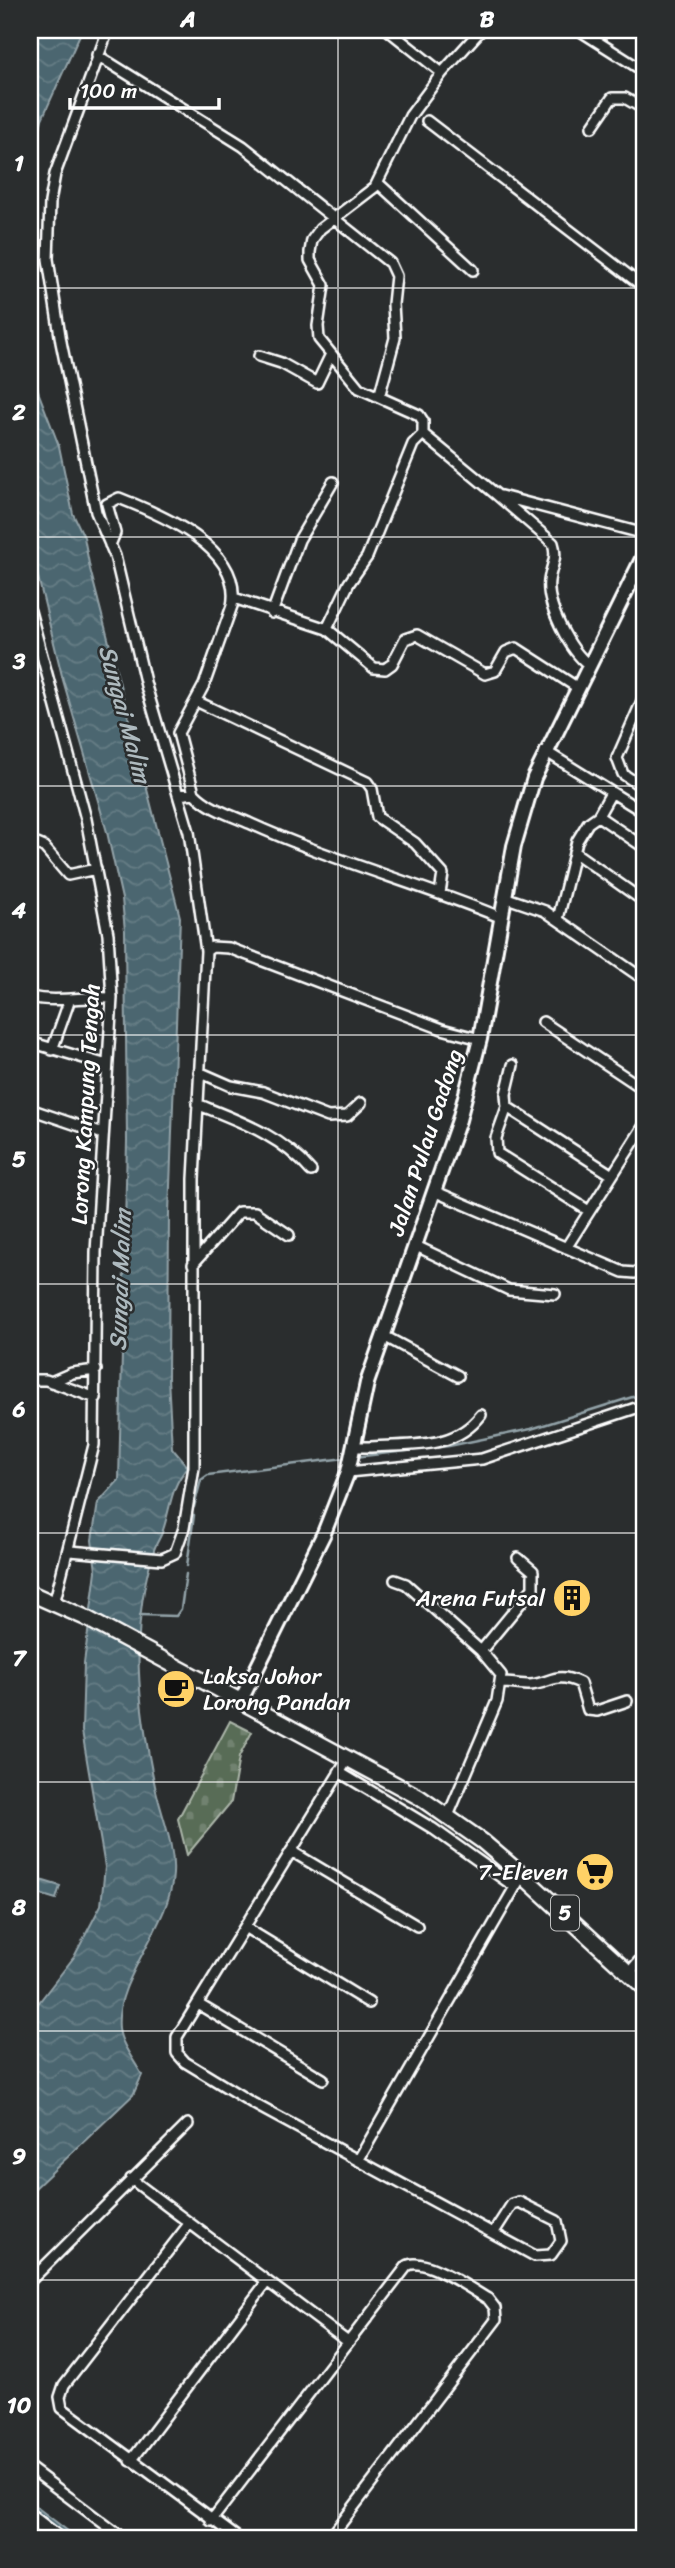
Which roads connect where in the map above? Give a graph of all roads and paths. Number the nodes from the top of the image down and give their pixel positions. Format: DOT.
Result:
graph roads {
  1 [pos="108,30"];
  2 [pos="388,30"];
  3 [pos="481,30"];
  4 [pos="579,30"];
  5 [pos="97,55"];
  6 [pos="645,72"];
  7 [pos="442,73"];
  8 [pos="645,103"];
  9 [pos="426,121"];
  10 [pos="592,127"];
  11 [pos="378,183"];
  12 [pos="334,218"];
  13 [pos="473,270"];
  14 [pos="645,288"];
  15 [pos="331,354"];
  16 [pos="259,356"];
  17 [pos="379,397"];
  18 [pos="423,434"];
  19 [pos="333,482"];
  20 [pos="496,495"];
  21 [pos="645,534"];
  22 [pos="110,545"];
  23 [pos="645,553"];
  24 [pos="234,598"];
  25 [pos="30,611"];
  26 [pos="272,613"];
  27 [pos="327,629"];
  28 [pos="589,665"];
  29 [pos="578,688"];
  30 [pos="645,694"];
  31 [pos="196,701"];
  32 [pos="545,751"];
  33 [pos="645,789"];
  34 [pos="194,793"];
  35 [pos="611,793"];
  36 [pos="178,795"];
  37 [pos="645,813"];
  38 [pos="598,816"];
  39 [pos="30,841"];
  40 [pos="645,848"];
  41 [pos="574,852"];
  42 [pos="96,869"];
  43 [pos="440,893"];
  44 [pos="504,897"];
  45 [pos="645,902"];
  46 [pos="500,917"];
  47 [pos="558,919"];
  48 [pos="205,951"];
  49 [pos="645,980"];
  50 [pos="30,997"];
  51 [pos="111,998"];
  52 [pos="70,999"];
  53 [pos="543,1022"];
  54 [pos="480,1039"];
  55 [pos="30,1042"];
  56 [pos="52,1050"];
  57 [pos="107,1065"];
  58 [pos="513,1065"];
  59 [pos="199,1072"];
  60 [pos="645,1090"];
  61 [pos="361,1103"];
  62 [pos="197,1104"];
  63 [pos="508,1107"];
  64 [pos="30,1109"];
  65 [pos="645,1124"];
  66 [pos="103,1134"];
  67 [pos="311,1171"];
  68 [pos="612,1175"];
  69 [pos="436,1192"];
  70 [pos="589,1211"];
  71 [pos="289,1235"];
  72 [pos="414,1245"];
  73 [pos="566,1248"];
  74 [pos="193,1264"];
  75 [pos="645,1268"];
  76 [pos="555,1294"];
  77 [pos="384,1336"];
  78 [pos="96,1370"];
  79 [pos="458,1376"];
  80 [pos="30,1380"];
  81 [pos="51,1382"];
  82 [pos="96,1398"];
  83 [pos="645,1405"];
  84 [pos="481,1415"];
  85 [pos="352,1448"];
  86 [pos="348,1469"];
  87 [pos="70,1551"];
  88 [pos="518,1558"];
  89 [pos="396,1580"];
  90 [pos="30,1593"];
  91 [pos="54,1604"];
  92 [pos="481,1651"];
  93 [pos="502,1683"];
  94 [pos="241,1700"];
  95 [pos="627,1701"];
  96 [pos="645,1755"];
  97 [pos="349,1757"];
  98 [pos="340,1772"];
  99 [pos="645,1779"];
  100 [pos="448,1816"];
  101 [pos="291,1851"];
  102 [pos="519,1881"];
  103 [pos="417,1926"];
  104 [pos="246,1928"];
  105 [pos="645,1954"];
  106 [pos="629,1973"];
  107 [pos="645,1988"];
  108 [pos="369,2003"];
  109 [pos="198,2004"];
  110 [pos="323,2079"];
  111 [pos="188,2124"];
  112 [pos="359,2160"];
  113 [pos="131,2179"];
  114 [pos="189,2224"];
  115 [pos="494,2232"];
  116 [pos="30,2281"];
  117 [pos="266,2283"];
  118 [pos="348,2342"];
  119 [pos="131,2461"];
  120 [pos="30,2468"];
  121 [pos="30,2517"];
  122 [pos="211,2521"];
  123 [pos="30,2535"];
  124 [pos="34,2538"];
  125 [pos="57,2538"];
  126 [pos="122,2538"];
  127 [pos="238,2538"];
  128 [pos="330,2538"];
  1 -- 5 [label="street"];
  2 -- 7 [label="street"];
  3 -- 7 [label="street"];
  4 -- 6 [label="street"];
  5 -- 12 [label="street"];
  5 -- 22 [label="street"];
  7 -- 11 [label="street"];
  8 -- 10 [label="street"];
  9 -- 14 [label="street"];
  11 -- 12 [label="street"];
  11 -- 13 [label="street"];
  12 -- 15 [label="street"];
  12 -- 17 [label="street"];
  15 -- 16 [label="street"];
  15 -- 17 [label="street"];
  17 -- 18 [label="street"];
  18 -- 20 [label="street"];
  18 -- 27 [label="street"];
  19 -- 26 [label="street"];
  20 -- 21 [label="street"];
  20 -- 28 [label="street"];
  22 -- 24 [label="street"];
  22 -- 36 [label="street"];
  23 -- 28 [label="main road, Jalan Pulau Gadong"];
  24 -- 26 [label="street"];
  24 -- 31 [label="street"];
  25 -- 42 [label="street, Lorong Kampung Tengah"];
  26 -- 27 [label="street"];
  27 -- 29 [label="street"];
  28 -- 29 [label="main road, Jalan Pulau Gadong"];
  29 -- 32 [label="main road, Jalan Pulau Gadong"];
  30 -- 33 [label="street"];
  31 -- 34 [label="street"];
  31 -- 43 [label="street"];
  32 -- 35 [label="street"];
  32 -- 44 [label="main road, Jalan Pulau Gadong"];
  34 -- 36 [label="street"];
  34 -- 43 [label="street"];
  35 -- 37 [label="street"];
  35 -- 38 [label="street"];
  36 -- 48 [label="street"];
  38 -- 40 [label="street"];
  38 -- 41 [label="street"];
  39 -- 42 [label="street"];
  41 -- 45 [label="street"];
  41 -- 47 [label="street"];
  42 -- 51 [label="street, Lorong Kampung Tengah"];
  43 -- 46 [label="street"];
  44 -- 46 [label="main road, Jalan Pulau Gadong"];
  44 -- 47 [label="street"];
  46 -- 54 [label="main road, Jalan Pulau Gadong"];
  47 -- 49 [label="street"];
  48 -- 54 [label="street"];
  48 -- 59 [label="street"];
  50 -- 52 [label="street"];
  51 -- 52 [label="street"];
  51 -- 57 [label="street, Lorong Kampung Tengah"];
  52 -- 56 [label="street"];
  53 -- 60 [label="street"];
  54 -- 69 [label="main road, Jalan Pulau Gadong"];
  55 -- 56 [label="street"];
  56 -- 57 [label="street"];
  57 -- 66 [label="street, Lorong Kampung Tengah"];
  58 -- 63 [label="street"];
  59 -- 61 [label="street"];
  59 -- 62 [label="street"];
  62 -- 67 [label="street"];
  62 -- 74 [label="street"];
  63 -- 68 [label="street"];
  63 -- 70 [label="street"];
  64 -- 66 [label="street"];
  65 -- 68 [label="street"];
  66 -- 78 [label="street, Lorong Kampung Tengah"];
  68 -- 70 [label="street"];
  69 -- 72 [label="main road, Jalan Pulau Gadong"];
  69 -- 73 [label="street"];
  70 -- 73 [label="street"];
  71 -- 74 [label="street"];
  72 -- 76 [label="street"];
  72 -- 77 [label="main road, Jalan Pulau Gadong"];
  73 -- 75 [label="street"];
  74 -- 87 [label="street"];
  77 -- 79 [label="street"];
  77 -- 85 [label="main road, Jalan Pulau Gadong"];
  78 -- 81 [label="street"];
  78 -- 82 [label="street, Lorong Kampung Tengah"];
  80 -- 81 [label="street"];
  81 -- 82 [label="street"];
  82 -- 87 [label="street, Lorong Kampung Tengah"];
  83 -- 86 [label="street"];
  84 -- 85 [label="street"];
  85 -- 86 [label="main road, Jalan Pulau Gadong"];
  86 -- 94 [label="main road, Jalan Pulau Gadong"];
  87 -- 91 [label="street, Lorong Kampung Tengah"];
  88 -- 92 [label="street"];
  89 -- 92 [label="street"];
  90 -- 91 [label="main road, 5"];
  91 -- 94 [label="main road, 5"];
  92 -- 93 [label="street"];
  93 -- 95 [label="street"];
  93 -- 100 [label="street"];
  94 -- 97 [label="main road, 5"];
  96 -- 99 [label="street"];
  97 -- 98 [label="street"];
  97 -- 100 [label="main road, 5"];
  98 -- 101 [label="street"];
  98 -- 102 [label="street"];
  100 -- 102 [label="main road, 5"];
  101 -- 103 [label="street"];
  101 -- 104 [label="street"];
  102 -- 106 [label="main road, 5"];
  102 -- 112 [label="street"];
  104 -- 108 [label="street"];
  104 -- 109 [label="street"];
  105 -- 106 [label="street"];
  106 -- 107 [label="main road, 5"];
  109 -- 110 [label="street"];
  109 -- 112 [label="street"];
  111 -- 113 [label="street"];
  112 -- 115 [label="street"];
  113 -- 114 [label="street"];
  113 -- 116 [label="street"];
  114 -- 117 [label="street"];
  114 -- 119 [label="street"];
  115 -- 115 [label="street"];
  117 -- 118 [label="street"];
  117 -- 119 [label="street"];
  118 -- 122 [label="street"];
  118 -- 128 [label="street"];
  119 -- 122 [label="street"];
  120 -- 126 [label="street"];
  121 -- 125 [label="main road"];
  122 -- 127 [label="street"];
  123 -- 124 [label="main road"];
}
